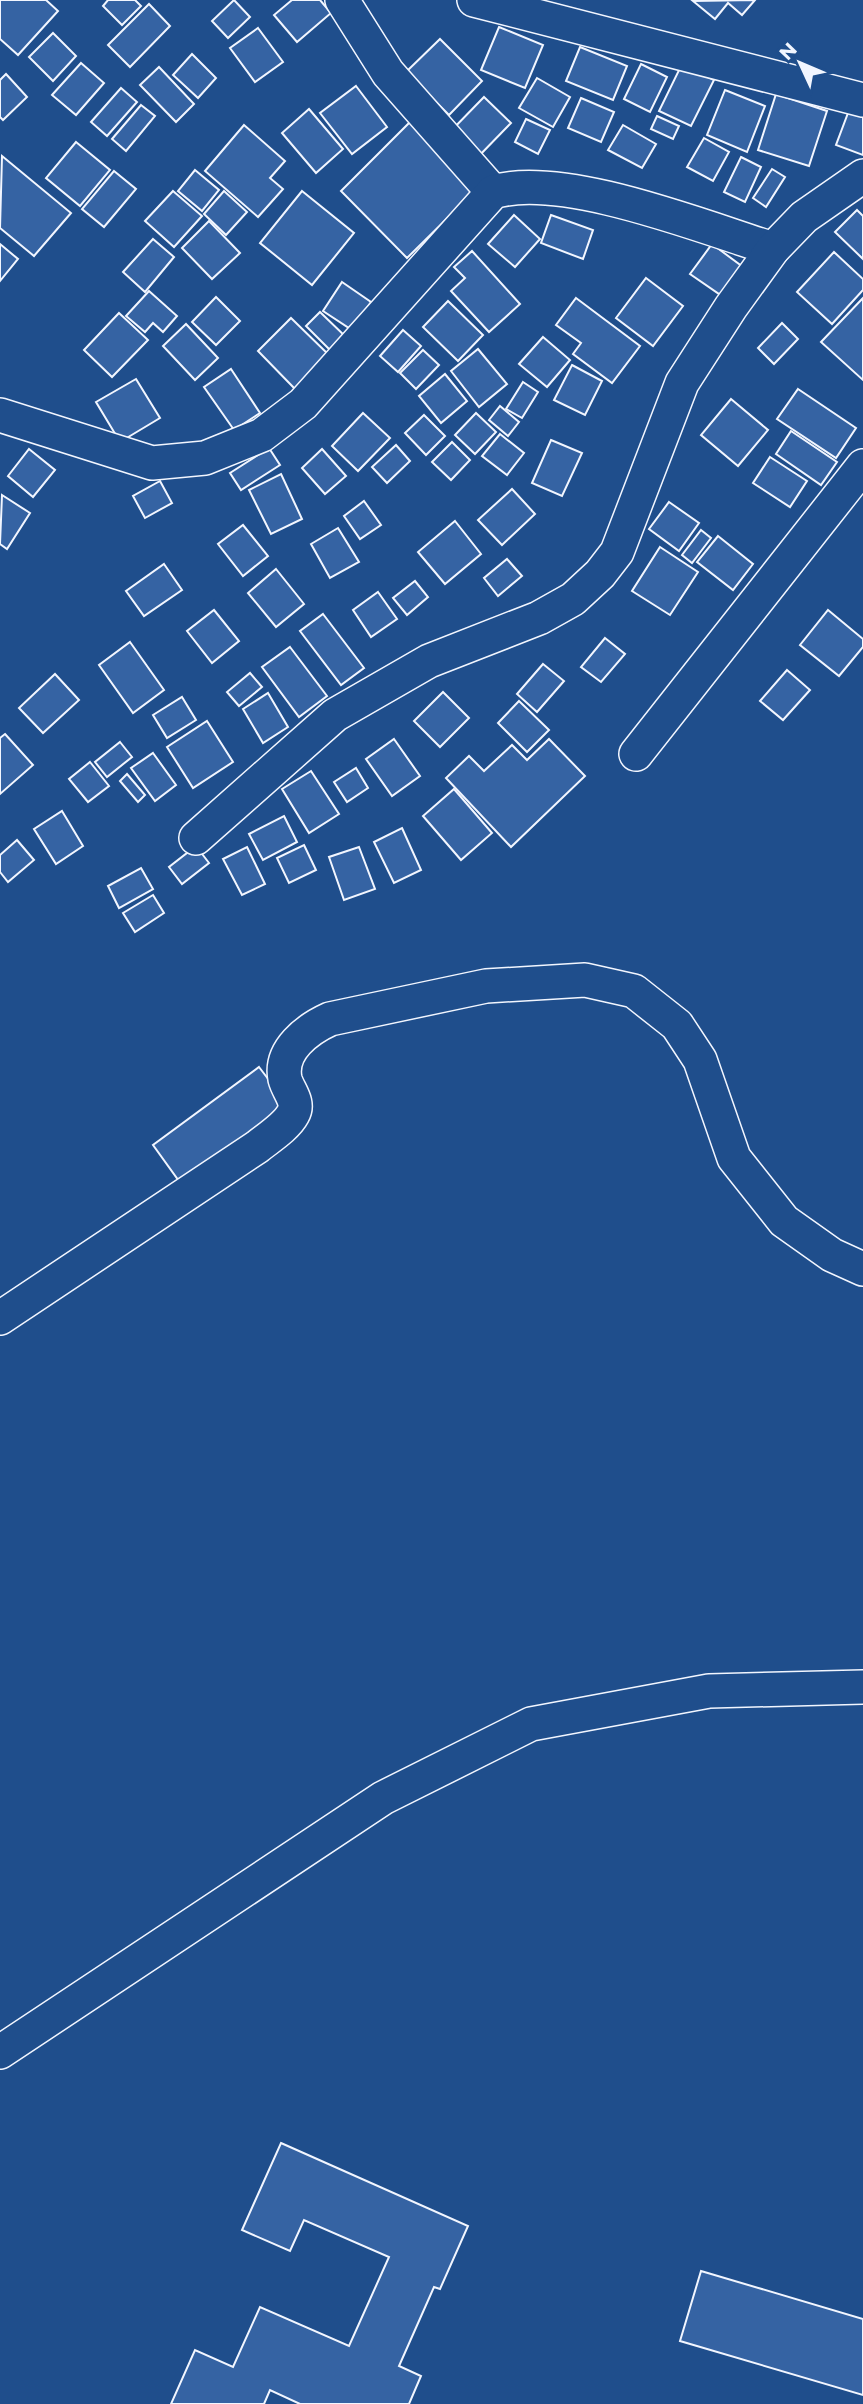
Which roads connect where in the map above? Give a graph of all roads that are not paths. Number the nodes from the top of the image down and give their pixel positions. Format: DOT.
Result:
graph roads {
  1 [pos="342,0"];
  2 [pos="474,0"];
  3 [pos="863,100"];
  4 [pos="863,176"];
  5 [pos="494,191"];
  6 [pos="773,249"];
  7 [pos="0,415"];
  8 [pos="863,466"];
  9 [pos="636,754"];
  10 [pos="197,838"];
  11 [pos="863,1269"];
  12 [pos="0,1318"];
  13 [pos="863,1686"];
  14 [pos="0,2052"];
  1 -- 5 [label="street"];
  2 -- 3 [label="street"];
  4 -- 6 [label="street"];
  5 -- 6 [label="street"];
  5 -- 7 [label="street"];
  6 -- 10 [label="street"];
  8 -- 9 [label="street"];
  11 -- 12 [label="street"];
  13 -- 14 [label="street"];
}
